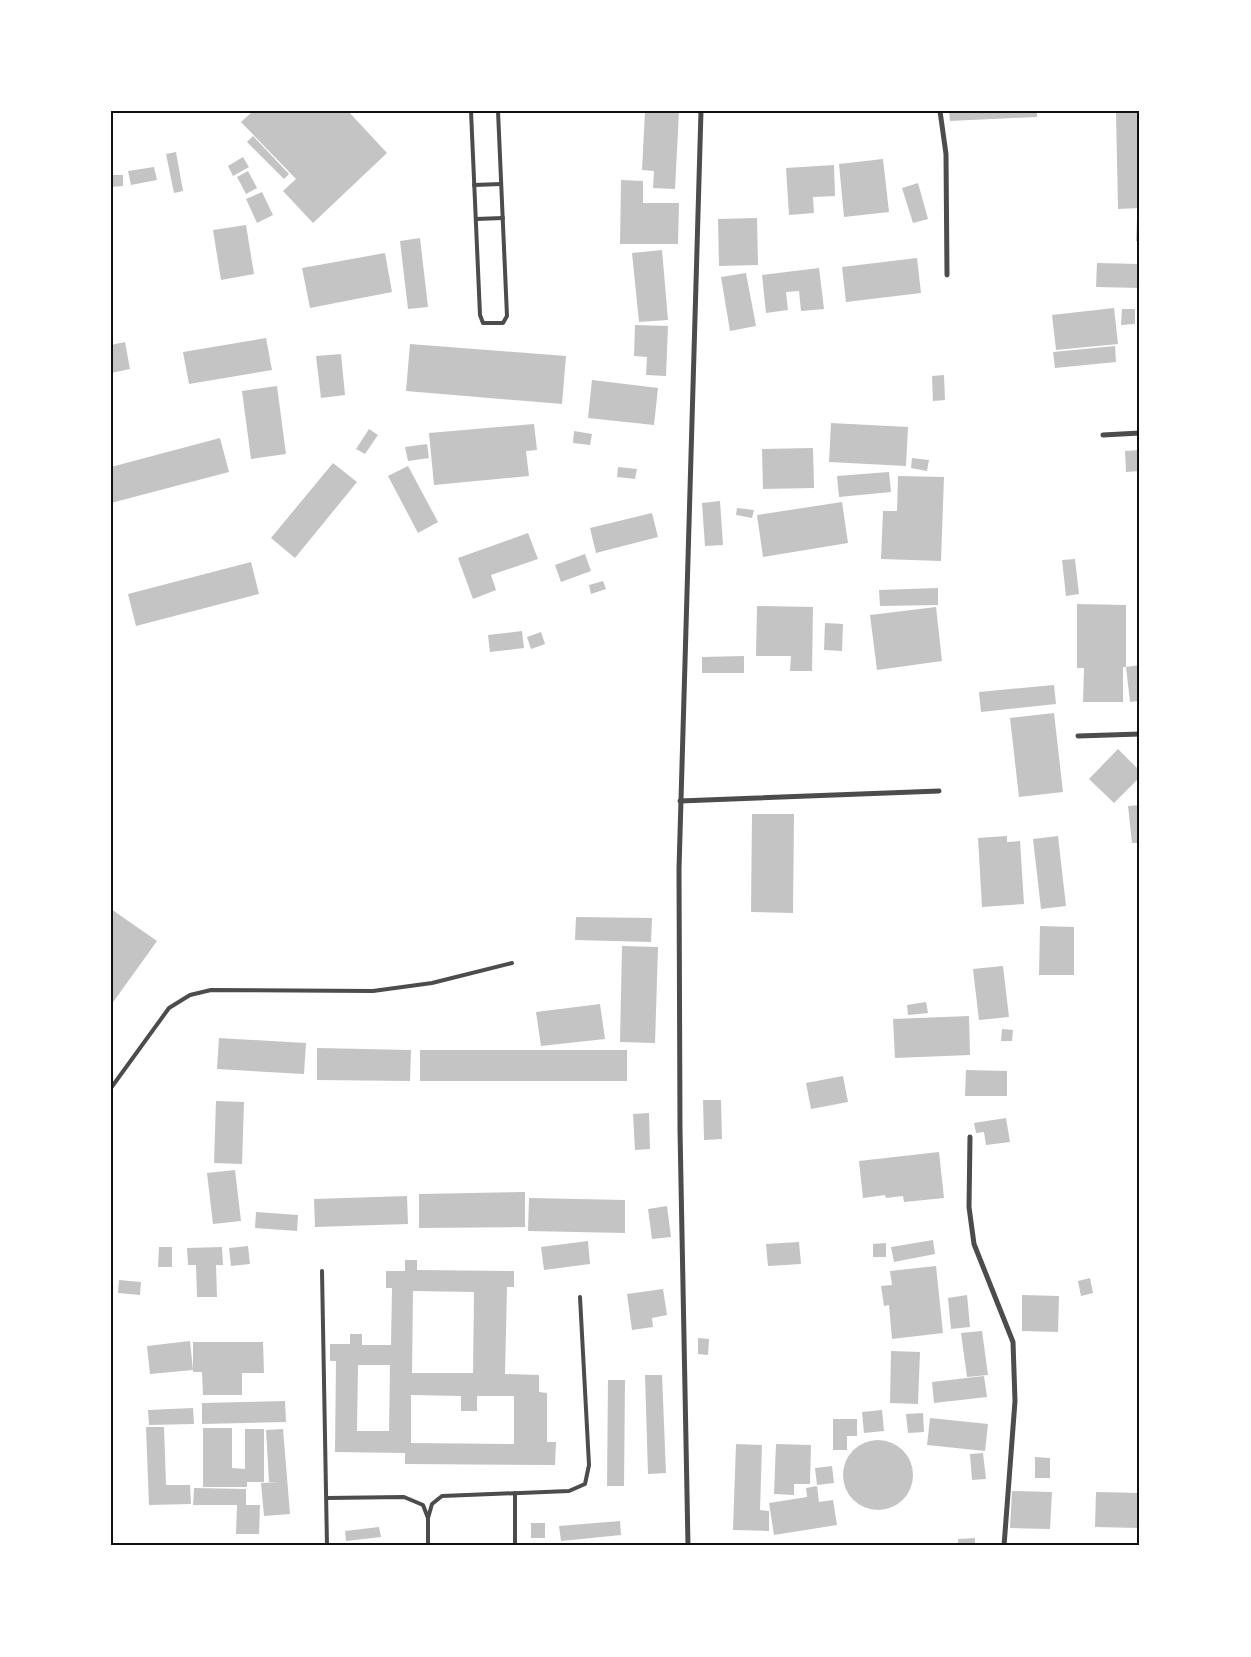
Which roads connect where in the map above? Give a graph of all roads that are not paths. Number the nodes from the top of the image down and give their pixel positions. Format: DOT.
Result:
graph roads {
  1 [pos="470,111"];
  2 [pos="498,111"];
  3 [pos="701,111"];
  4 [pos="940,111"];
  5 [pos="502,184"];
  6 [pos="474,185"];
  7 [pos="503,218"];
  8 [pos="476,220"];
  9 [pos="947,275"];
  10 [pos="1140,433"];
  11 [pos="1103,434"];
  12 [pos="1140,734"];
  13 [pos="1078,736"];
  14 [pos="938,791"];
  15 [pos="680,801"];
  16 [pos="512,963"];
  17 [pos="111,1088"];
  18 [pos="970,1136"];
  19 [pos="322,1271"];
  20 [pos="580,1297"];
  21 [pos="515,1493"];
  22 [pos="326,1498"];
  23 [pos="428,1518"];
  24 [pos="328,1546"];
  25 [pos="428,1546"];
  26 [pos="515,1546"];
  27 [pos="688,1546"];
  28 [pos="1004,1546"];
  1 -- 6 [label="lane"];
  2 -- 5 [label="lane"];
  3 -- 15 [label="street"];
  4 -- 9 [label="street"];
  5 -- 6 [label="lane"];
  5 -- 7 [label="lane"];
  6 -- 8 [label="lane"];
  7 -- 8 [label="lane"];
  7 -- 8 [label="lane"];
  10 -- 11 [label="street"];
  12 -- 13 [label="street"];
  14 -- 15 [label="street"];
  15 -- 27 [label="street"];
  16 -- 17 [label="lane"];
  18 -- 28 [label="street"];
  19 -- 22 [label="lane"];
  20 -- 21 [label="lane"];
  21 -- 23 [label="lane"];
  21 -- 26 [label="lane"];
  22 -- 23 [label="lane"];
  22 -- 24 [label="lane"];
  23 -- 25 [label="lane"];
}
